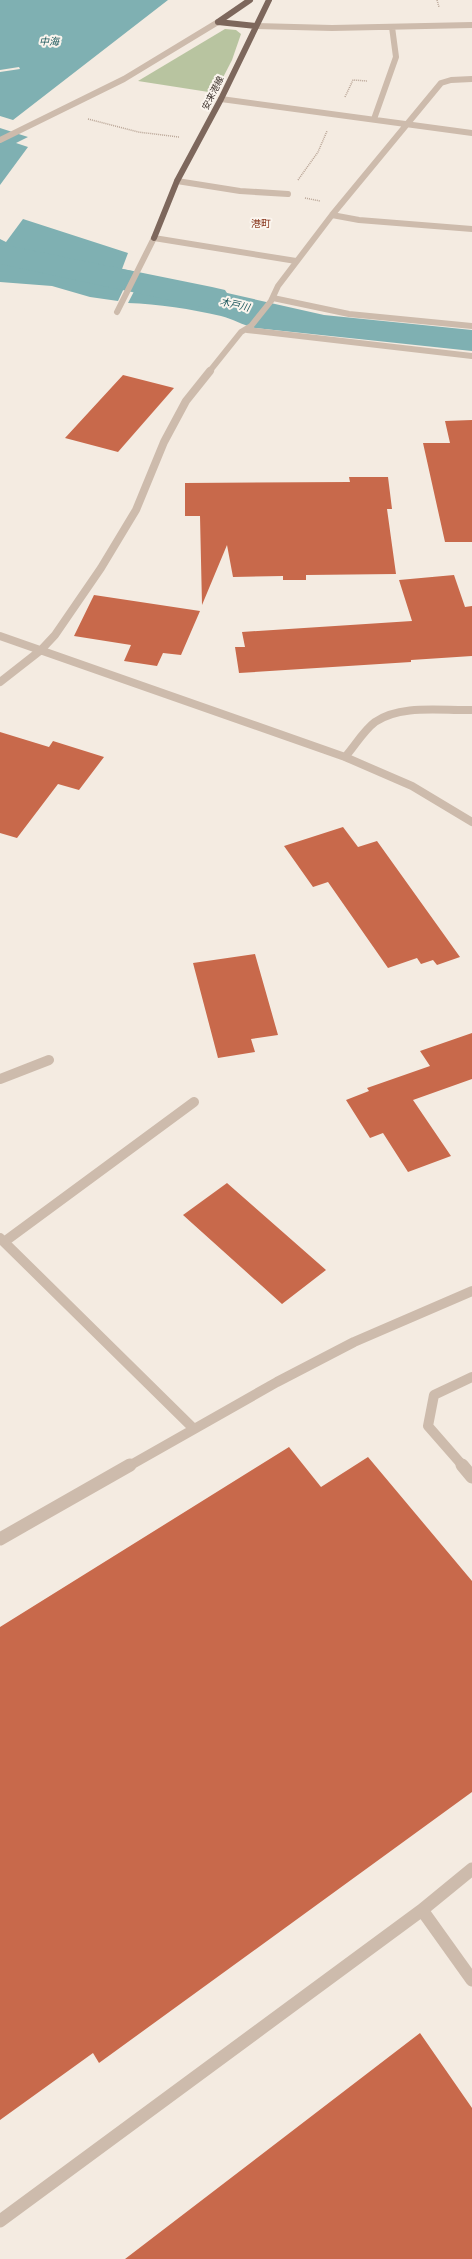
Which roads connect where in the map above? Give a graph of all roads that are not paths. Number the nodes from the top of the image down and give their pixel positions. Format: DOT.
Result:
graph roads {
  1 [pos="250,0"];
  2 [pos="269,0"];
  3 [pos="218,22"];
  4 [pos="472,25"];
  5 [pos="256,26"];
  6 [pos="392,28"];
  7 [pos="472,79"];
  8 [pos="221,99"];
  9 [pos="374,119"];
  10 [pos="406,124"];
  11 [pos="472,133"];
  12 [pos="0,140"];
  13 [pos="177,182"];
  14 [pos="288,194"];
  15 [pos="332,215"];
  16 [pos="472,229"];
  17 [pos="154,238"];
  18 [pos="296,261"];
  19 [pos="272,299"];
  20 [pos="119,309"];
  21 [pos="472,326"];
  22 [pos="249,328"];
  23 [pos="472,356"];
  24 [pos="0,636"];
  25 [pos="41,650"];
  26 [pos="0,682"];
  27 [pos="472,710"];
  28 [pos="345,757"];
  29 [pos="472,822"];
  30 [pos="49,1060"];
  31 [pos="0,1079"];
  32 [pos="194,1102"];
  33 [pos="2,1240"];
  34 [pos="472,1291"];
  35 [pos="472,1377"];
  36 [pos="194,1429"];
  37 [pos="472,1477"];
  38 [pos="0,1539"];
  39 [pos="472,1869"];
  40 [pos="422,1910"];
  41 [pos="472,1980"];
  42 [pos="0,2221"];
  1 -- 3 [label="main road"];
  2 -- 5 [label="main road, 安来港線"];
  3 -- 5 [label="main road"];
  3 -- 12 [label="street"];
  4 -- 6 [label="street"];
  5 -- 6 [label="street"];
  5 -- 8 [label="main road, 安来港線"];
  6 -- 9 [label="street"];
  7 -- 10 [label="street"];
  8 -- 9 [label="street"];
  8 -- 13 [label="main road, 安来港線"];
  9 -- 10 [label="street"];
  10 -- 11 [label="street"];
  10 -- 15 [label="street"];
  13 -- 14 [label="street"];
  13 -- 17 [label="main road, 安来港線"];
  15 -- 16 [label="street"];
  15 -- 18 [label="street"];
  17 -- 18 [label="street"];
  17 -- 20 [label="street"];
  18 -- 19 [label="street"];
  19 -- 21 [label="street"];
  19 -- 22 [label="street"];
  22 -- 23 [label="street"];
  22 -- 25 [label="street"];
  24 -- 25 [label="street"];
  25 -- 26 [label="street"];
  25 -- 28 [label="street"];
  27 -- 28 [label="street"];
  28 -- 29 [label="street"];
  30 -- 31 [label="street"];
  32 -- 33 [label="street"];
  33 -- 36 [label="street"];
  34 -- 36 [label="street"];
  35 -- 37 [label="street"];
  36 -- 38 [label="street"];
  39 -- 40 [label="street"];
  40 -- 41 [label="street"];
  40 -- 42 [label="street"];
}
